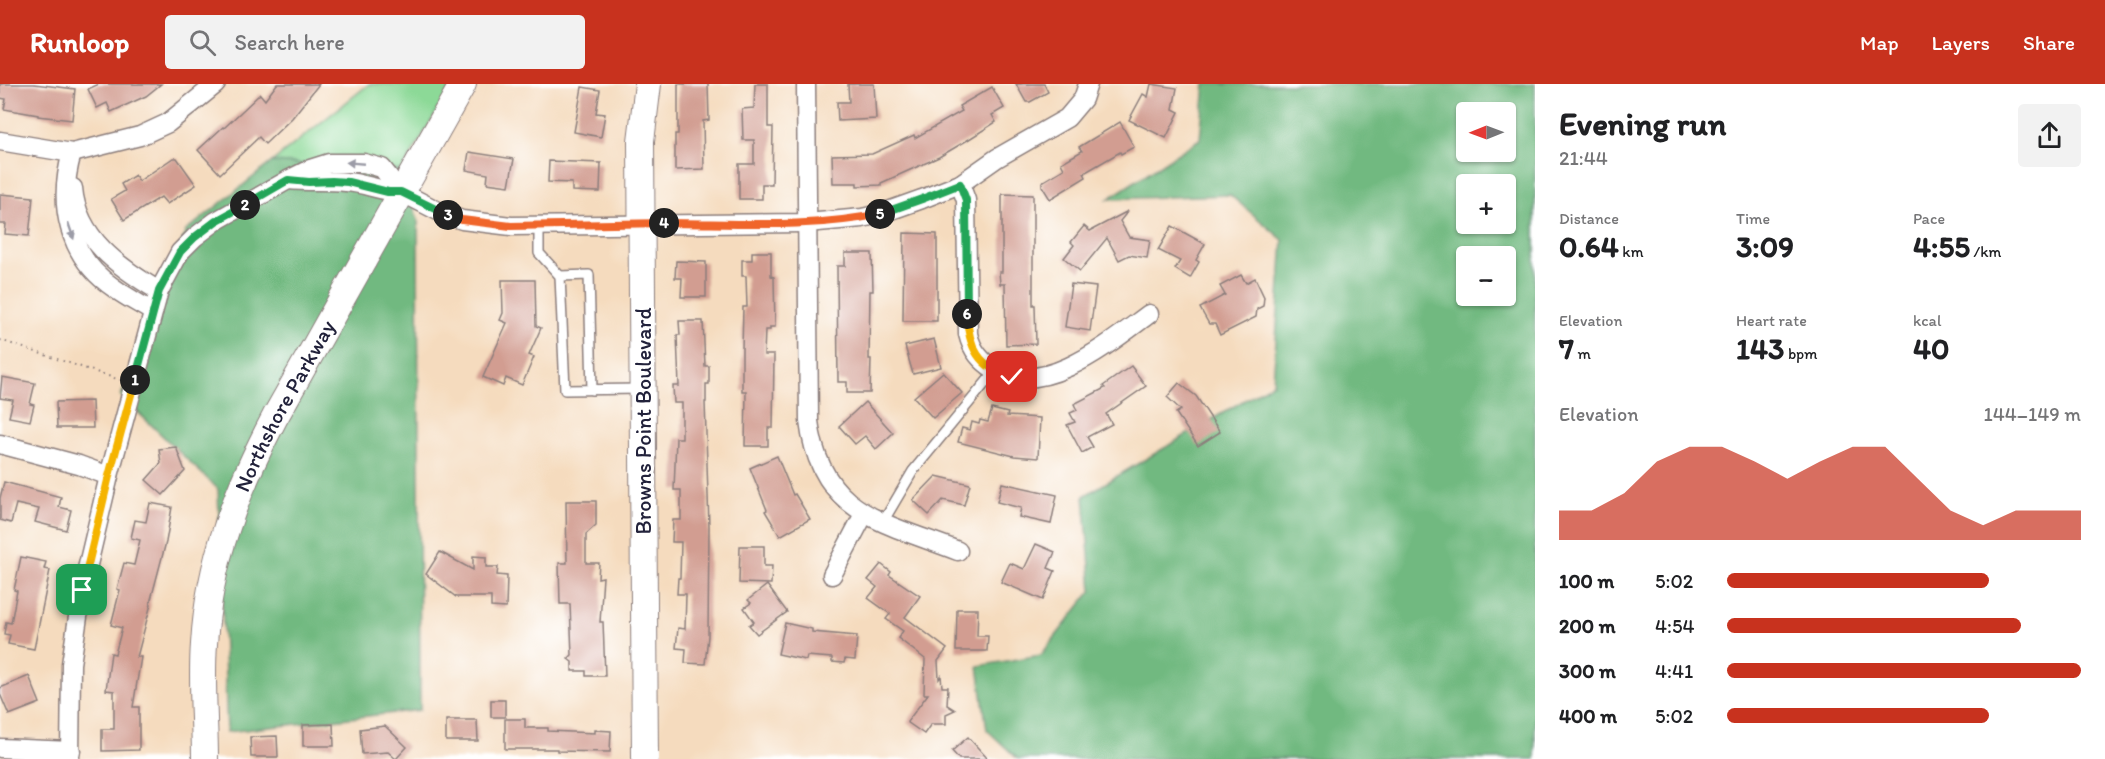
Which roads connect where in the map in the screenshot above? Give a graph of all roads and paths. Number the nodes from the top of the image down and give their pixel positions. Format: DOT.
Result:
graph roads {
  1 [pos="216,84"];
  2 [pos="463,84"];
  3 [pos="648,84"];
  4 [pos="806,84"];
  5 [pos="1088,84"];
  6 [pos="0,141"];
  7 [pos="72,153"];
  8 [pos="960,184"];
  9 [pos="401,192"];
  10 [pos="807,223"];
  11 [pos="642,224"];
  12 [pos="539,225"];
  13 [pos="560,276"];
  14 [pos="159,291"];
  15 [pos="153,312"];
  16 [pos="1149,314"];
  17 [pos="0,340"];
  18 [pos="996,370"];
  19 [pos="134,384"];
  20 [pos="643,389"];
  21 [pos="592,390"];
  22 [pos="0,444"];
  23 [pos="109,476"];
  24 [pos="864,514"];
  25 [pos="883,522"];
  26 [pos="958,551"];
  27 [pos="832,575"];
  28 [pos="0,748"];
  29 [pos="70,755"];
  30 [pos="205,759"];
  31 [pos="645,759"];
  1 -- 7 [label="street"];
  2 -- 9 [label="street, Northshore Parkway"];
  3 -- 11 [label="street, Browns Point Boulevard"];
  4 -- 10 [label="street"];
  5 -- 8 [label="street"];
  6 -- 7 [label="street"];
  7 -- 14 [label="street"];
  7 -- 15 [label="street, one-way"];
  8 -- 10 [label="street"];
  8 -- 18 [label="street"];
  9 -- 12 [label="street"];
  9 -- 14 [label="street"];
  9 -- 30 [label="street, Northshore Parkway"];
  10 -- 11 [label="street"];
  10 -- 24 [label="street"];
  11 -- 12 [label="street"];
  11 -- 20 [label="street, Browns Point Boulevard"];
  12 -- 13 [label="lane"];
  13 -- 21 [label="lane"];
  13 -- 21 [label="lane"];
  14 -- 15 [label="street"];
  15 -- 19 [label="street"];
  16 -- 18 [label="street"];
  17 -- 19 [label="path"];
  18 -- 25 [label="lane"];
  19 -- 23 [label="street"];
  20 -- 21 [label="lane"];
  20 -- 31 [label="street, Browns Point Boulevard"];
  22 -- 23 [label="street"];
  23 -- 29 [label="street"];
  24 -- 25 [label="street"];
  24 -- 27 [label="street"];
  25 -- 26 [label="street"];
  28 -- 29 [label="street"];
}
